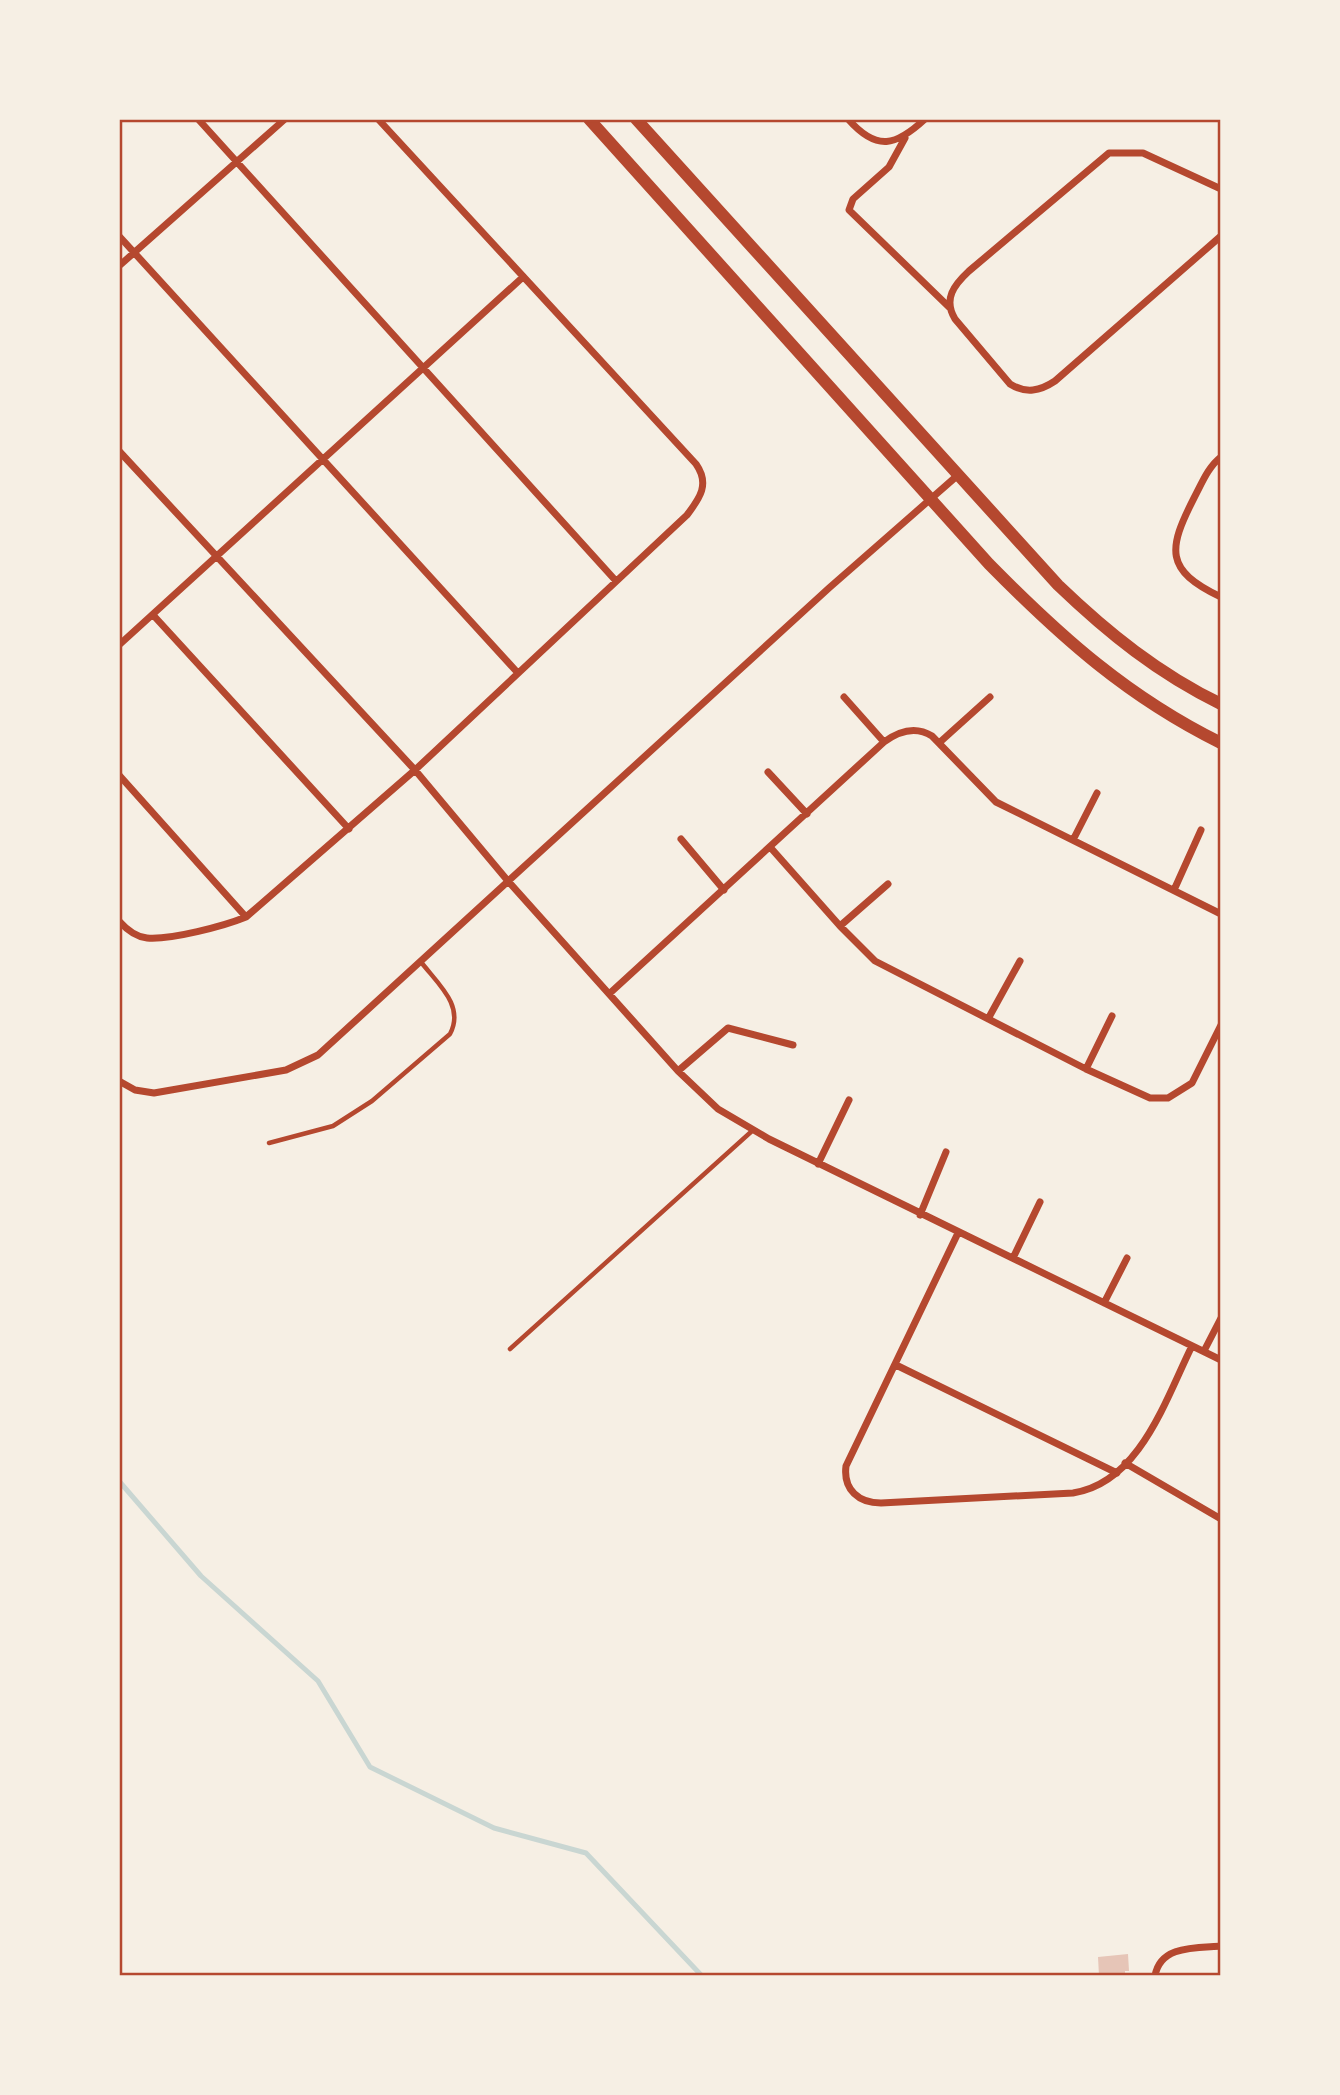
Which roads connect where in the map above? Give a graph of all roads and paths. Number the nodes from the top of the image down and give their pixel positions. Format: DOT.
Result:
graph roads {
  1 [pos="198,119"];
  2 [pos="285,119"];
  3 [pos="378,119"];
  4 [pos="589,119"];
  5 [pos="636,119"];
  6 [pos="848,119"];
  7 [pos="925,119"];
  8 [pos="905,138"];
  9 [pos="238,163"];
  10 [pos="1221,189"];
  11 [pos="119,236"];
  12 [pos="1221,236"];
  13 [pos="134,252"];
  14 [pos="119,266"];
  15 [pos="523,276"];
  16 [pos="950,308"];
  17 [pos="423,370"];
  18 [pos="119,451"];
  19 [pos="1221,457"];
  20 [pos="320,460"];
  21 [pos="958,475"];
  22 [pos="932,498"];
  23 [pos="216,555"];
  24 [pos="616,581"];
  25 [pos="1221,597"];
  26 [pos="154,617"];
  27 [pos="119,645"];
  28 [pos="517,672"];
  29 [pos="844,697"];
  30 [pos="990,697"];
  31 [pos="1221,705"];
  32 [pos="884,742"];
  33 [pos="939,743"];
  34 [pos="1221,743"];
  35 [pos="415,771"];
  36 [pos="768,772"];
  37 [pos="119,775"];
  38 [pos="1097,793"];
  39 [pos="807,814"];
  40 [pos="349,829"];
  41 [pos="1201,830"];
  42 [pos="681,839"];
  43 [pos="1073,840"];
  44 [pos="770,847"];
  45 [pos="508,881"];
  46 [pos="888,884"];
  47 [pos="724,890"];
  48 [pos="1174,890"];
  49 [pos="1221,914"];
  50 [pos="246,917"];
  51 [pos="119,921"];
  52 [pos="840,926"];
  53 [pos="1020,961"];
  54 [pos="421,962"];
  55 [pos="609,994"];
  56 [pos="1112,1016"];
  57 [pos="988,1019"];
  58 [pos="1221,1025"];
  59 [pos="793,1045"];
  60 [pos="1086,1069"];
  61 [pos="678,1071"];
  62 [pos="119,1081"];
  63 [pos="849,1100"];
  64 [pos="752,1131"];
  65 [pos="270,1143"];
  66 [pos="946,1152"];
  67 [pos="818,1164"];
  68 [pos="1040,1202"];
  69 [pos="920,1214"];
  70 [pos="958,1233"];
  71 [pos="1013,1258"];
  72 [pos="1126,1258"];
  73 [pos="1104,1303"];
  74 [pos="1221,1318"];
  75 [pos="1192,1346"];
  76 [pos="510,1349"];
  77 [pos="1204,1351"];
  78 [pos="1221,1360"];
  79 [pos="896,1365"];
  80 [pos="1125,1463"];
  81 [pos="1117,1473"];
  82 [pos="1221,1519"];
  83 [pos="1221,1946"];
  84 [pos="1155,1976"];
  1 -- 9 [label="street"];
  2 -- 9 [label="street"];
  3 -- 15 [label="street"];
  4 -- 22 [label="street"];
  5 -- 21 [label="street"];
  6 -- 8 [label="street"];
  7 -- 8 [label="street"];
  8 -- 16 [label="street"];
  9 -- 13 [label="street"];
  9 -- 17 [label="street"];
  10 -- 16 [label="street"];
  11 -- 13 [label="street"];
  12 -- 16 [label="street"];
  13 -- 14 [label="street"];
  13 -- 20 [label="street"];
  15 -- 17 [label="street"];
  15 -- 24 [label="street"];
  17 -- 20 [label="street"];
  17 -- 24 [label="street"];
  18 -- 23 [label="street"];
  19 -- 25 [label="street"];
  20 -- 23 [label="street"];
  20 -- 28 [label="street"];
  21 -- 22 [label="street"];
  21 -- 31 [label="street"];
  22 -- 34 [label="street"];
  22 -- 45 [label="street"];
  23 -- 26 [label="street"];
  23 -- 35 [label="street"];
  24 -- 28 [label="street"];
  26 -- 27 [label="street"];
  26 -- 40 [label="street"];
  28 -- 35 [label="street"];
  29 -- 32 [label="street"];
  30 -- 33 [label="street"];
  32 -- 33 [label="street"];
  32 -- 39 [label="street"];
  33 -- 43 [label="street"];
  35 -- 40 [label="street"];
  35 -- 45 [label="street"];
  36 -- 39 [label="street"];
  37 -- 50 [label="street"];
  38 -- 43 [label="street"];
  39 -- 44 [label="street"];
  40 -- 50 [label="street"];
  41 -- 48 [label="street"];
  42 -- 47 [label="street"];
  43 -- 48 [label="street"];
  44 -- 47 [label="street"];
  44 -- 52 [label="street"];
  45 -- 54 [label="street"];
  45 -- 55 [label="street"];
  46 -- 52 [label="street"];
  47 -- 55 [label="street"];
  48 -- 49 [label="street"];
  50 -- 51 [label="street"];
  52 -- 57 [label="street"];
  53 -- 57 [label="street"];
  54 -- 62 [label="street"];
  54 -- 65 [label="lane"];
  55 -- 61 [label="street"];
  56 -- 60 [label="street"];
  57 -- 60 [label="street"];
  58 -- 60 [label="street"];
  59 -- 61 [label="street"];
  61 -- 64 [label="street"];
  63 -- 67 [label="street"];
  64 -- 67 [label="street"];
  64 -- 76 [label="lane"];
  66 -- 69 [label="street"];
  67 -- 69 [label="street"];
  68 -- 71 [label="street"];
  69 -- 70 [label="street"];
  70 -- 71 [label="street"];
  70 -- 79 [label="street"];
  71 -- 73 [label="street"];
  72 -- 73 [label="street"];
  73 -- 75 [label="street"];
  74 -- 77 [label="street"];
  75 -- 77 [label="street"];
  75 -- 80 [label="street"];
  77 -- 78 [label="street"];
  79 -- 81 [label="street"];
  79 -- 81 [label="street"];
  80 -- 81 [label="street"];
  80 -- 82 [label="street"];
  83 -- 84 [label="street"];
}
